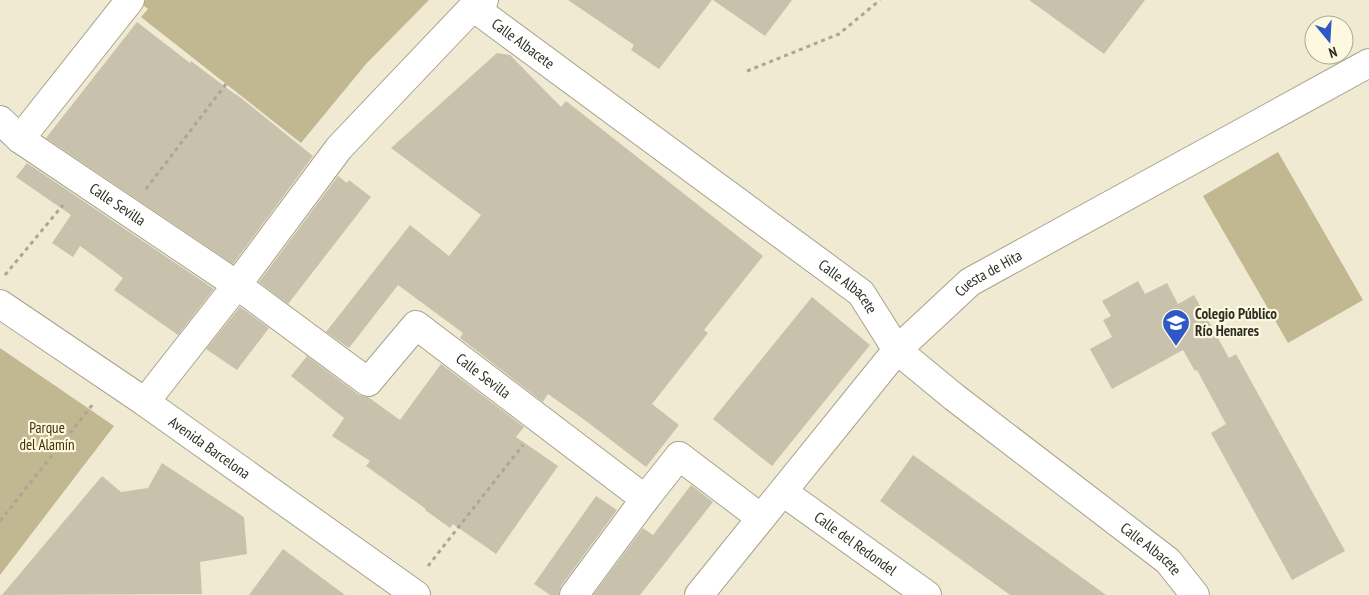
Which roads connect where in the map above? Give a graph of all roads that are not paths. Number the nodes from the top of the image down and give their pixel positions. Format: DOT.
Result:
graph roads {
  1 [pos="130,0"];
  2 [pos="478,4"];
  3 [pos="1369,63"];
  4 [pos="0,120"];
  5 [pos="20,139"];
  6 [pos="237,285"];
  7 [pos="0,304"];
  8 [pos="897,350"];
  9 [pos="145,402"];
  10 [pos="783,492"];
  11 [pos="644,499"];
  12 [pos="761,518"];
  13 [pos="918,592"];
  14 [pos="413,593"];
  15 [pos="574,595"];
  16 [pos="699,595"];
  17 [pos="1195,595"];
  1 -- 5 [label="street"];
  2 -- 6 [label="street"];
  2 -- 8 [label="street, Calle Albacete"];
  3 -- 8 [label="street, Cuesta de Hita"];
  4 -- 5 [label="street, Calle Sevilla"];
  5 -- 6 [label="street, Calle Sevilla"];
  6 -- 9 [label="street"];
  6 -- 11 [label="street, Calle Sevilla"];
  7 -- 9 [label="street, Avenida Barcelona"];
  8 -- 10 [label="street, Cuesta de Hita"];
  8 -- 17 [label="street, Calle Albacete"];
  9 -- 14 [label="street, Avenida Barcelona"];
  10 -- 12 [label="street, Cuesta de Hita"];
  10 -- 13 [label="street, Calle del Redondel"];
  11 -- 12 [label="street"];
  11 -- 15 [label="street"];
  12 -- 16 [label="street, Cuesta de Hita"];
}
